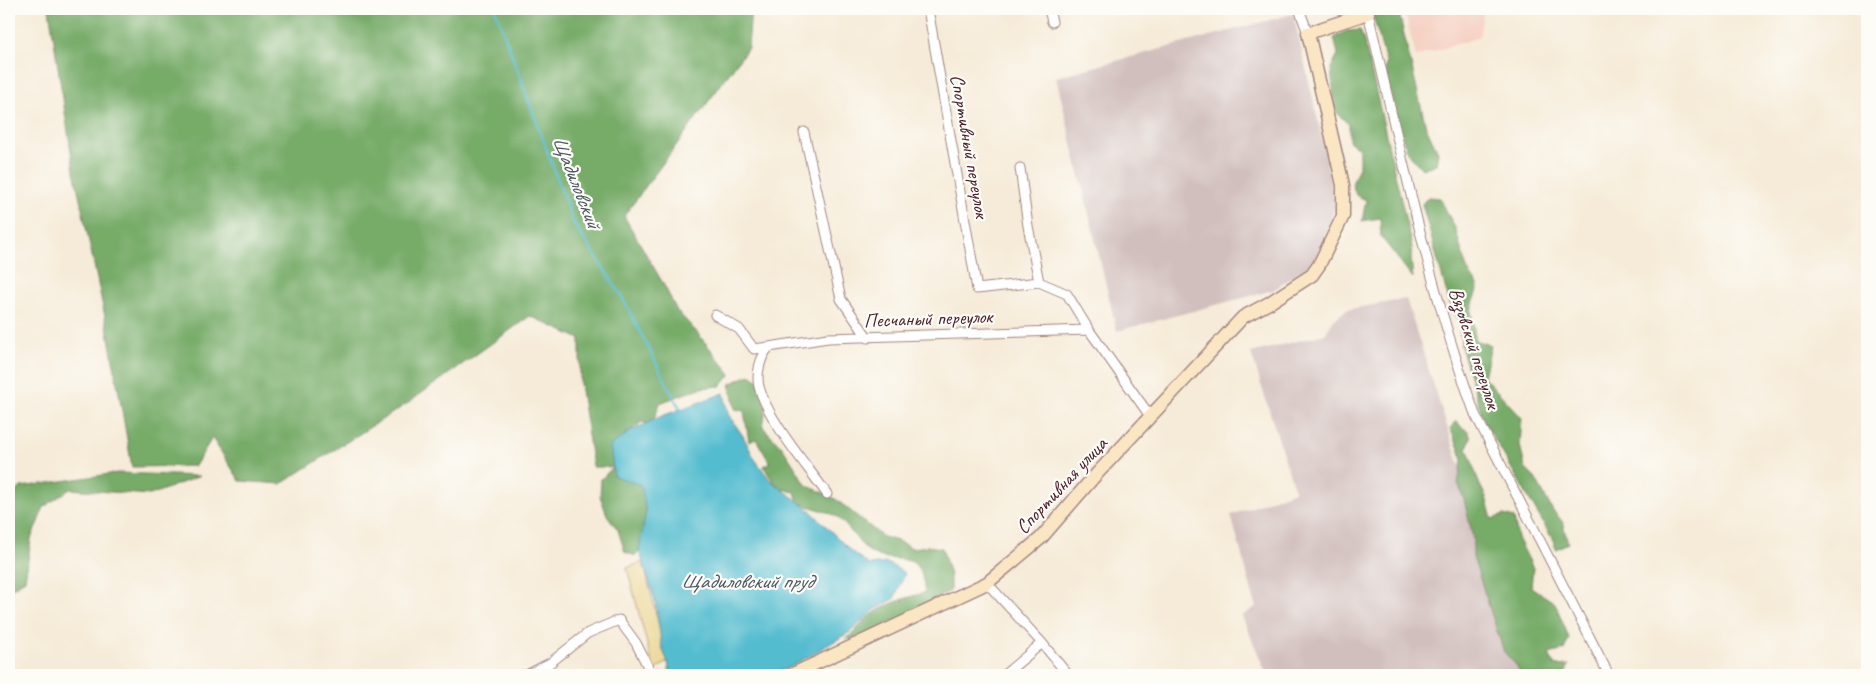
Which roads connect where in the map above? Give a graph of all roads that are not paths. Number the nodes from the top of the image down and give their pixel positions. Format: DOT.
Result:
graph roads {
  1 [pos="928,9"];
  2 [pos="1049,9"];
  3 [pos="1299,9"];
  4 [pos="1367,11"];
  5 [pos="1052,22"];
  6 [pos="1308,33"];
  7 [pos="804,132"];
  8 [pos="1020,168"];
  9 [pos="1039,282"];
  10 [pos="716,315"];
  11 [pos="1089,330"];
  12 [pos="868,338"];
  13 [pos="769,347"];
  14 [pos="1150,416"];
  15 [pos="828,494"];
  16 [pos="986,583"];
  17 [pos="1042,643"];
  18 [pos="527,675"];
  19 [pos="652,675"];
  20 [pos="791,675"];
  21 [pos="1004,675"];
  22 [pos="1068,675"];
  23 [pos="1610,675"];
  1 -- 9 [label="street, Спортивный переулок"];
  2 -- 5 [label="street"];
  3 -- 6 [label="street"];
  4 -- 6 [label="street"];
  4 -- 23 [label="street, Вязовский переулок"];
  6 -- 14 [label="street, Спортивная улица"];
  7 -- 12 [label="street"];
  8 -- 9 [label="street"];
  9 -- 11 [label="street"];
  10 -- 13 [label="street"];
  11 -- 12 [label="street, Песчаный переулок"];
  11 -- 14 [label="street"];
  12 -- 13 [label="street, Песчаный переулок"];
  13 -- 15 [label="street"];
  14 -- 16 [label="street, Спортивная улица"];
  16 -- 17 [label="street"];
  16 -- 20 [label="street, Спортивная улица"];
  17 -- 21 [label="street"];
  17 -- 22 [label="street"];
  18 -- 19 [label="street"];
}
